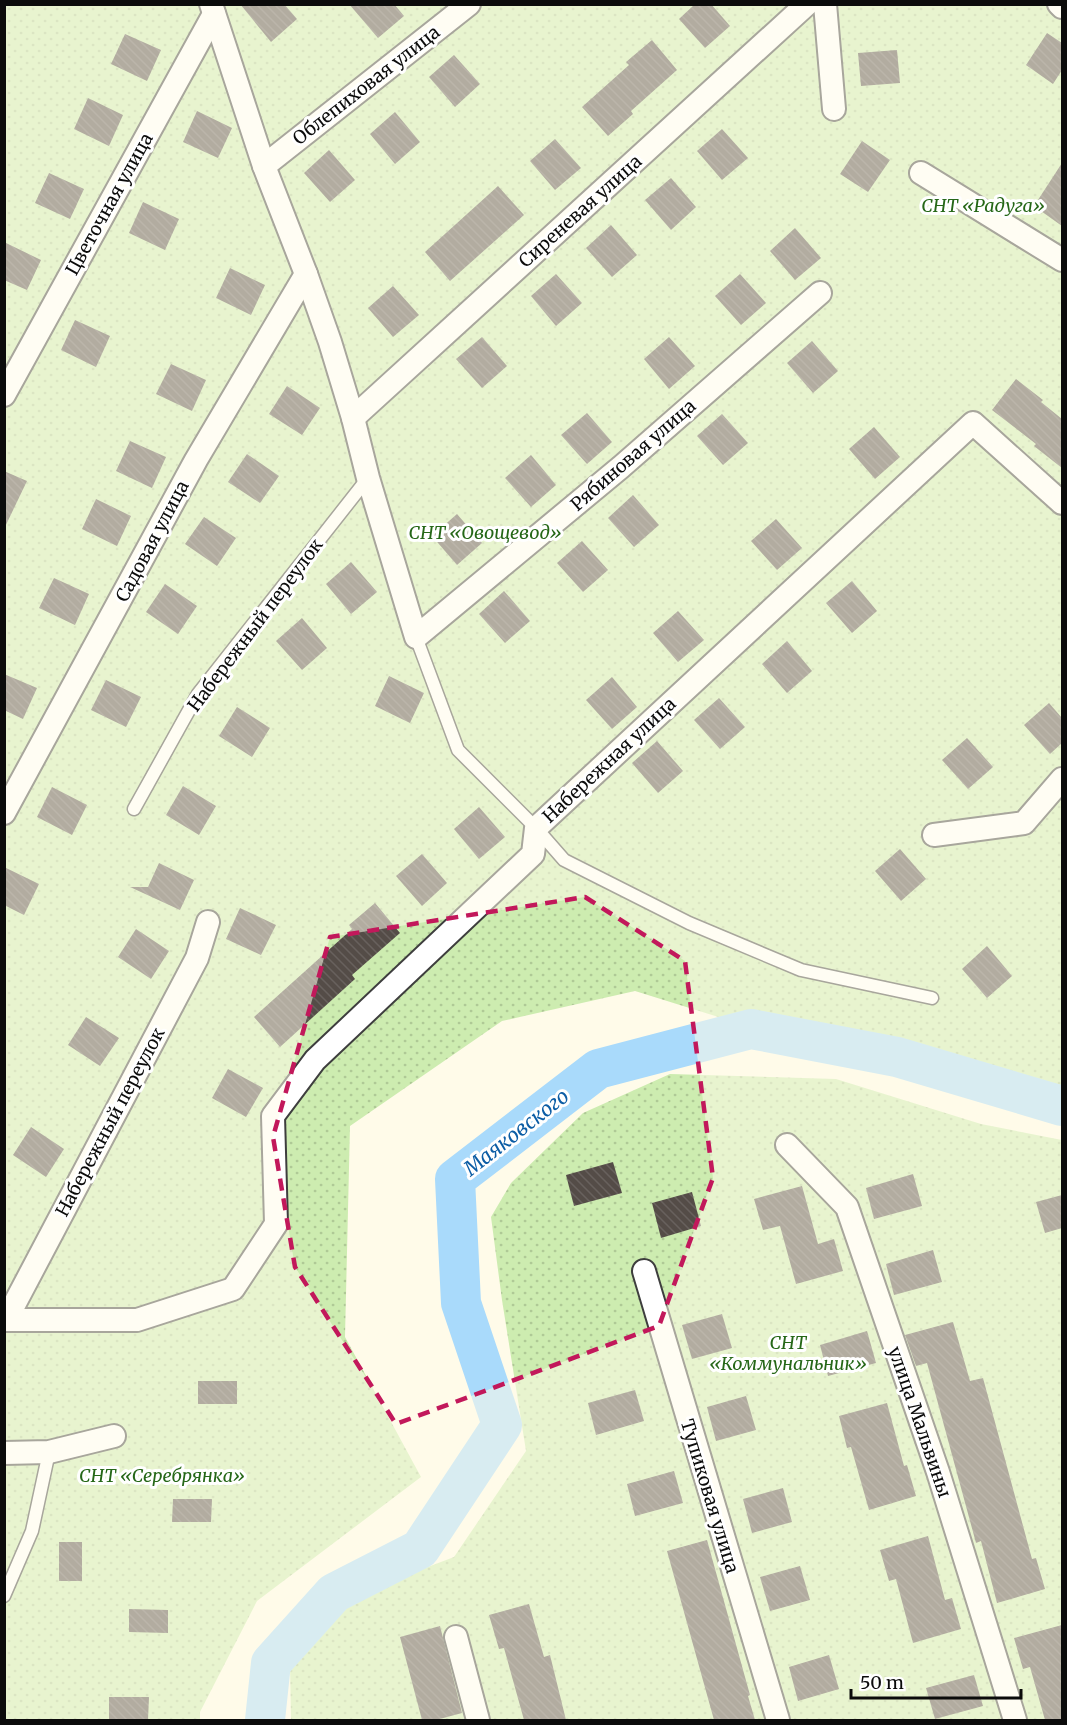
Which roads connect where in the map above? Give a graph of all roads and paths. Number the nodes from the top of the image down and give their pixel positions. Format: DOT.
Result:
graph roads {
  1 [pos="469,4"];
  2 [pos="807,4"];
  3 [pos="825,4"];
  4 [pos="1059,4"];
  5 [pos="1062,7"];
  6 [pos="213,9"];
  7 [pos="834,109"];
  8 [pos="264,166"];
  9 [pos="921,173"];
  10 [pos="1062,260"];
  11 [pos="306,274"];
  12 [pos="820,293"];
  13 [pos="4,395"];
  14 [pos="353,418"];
  15 [pos="368,478"];
  16 [pos="1062,503"];
  17 [pos="416,637"];
  18 [pos="1062,778"];
  19 [pos="134,809"];
  20 [pos="4,813"];
  21 [pos="536,828"];
  22 [pos="934,835"];
  23 [pos="208,922"];
  24 [pos="932,998"];
  25 [pos="787,1145"];
  26 [pos="644,1271"];
  27 [pos="5,1320"];
  28 [pos="114,1436"];
  29 [pos="49,1452"];
  30 [pos="4,1453"];
  31 [pos="4,1596"];
  32 [pos="456,1637"];
  33 [pos="478,1720"];
  34 [pos="778,1720"];
  35 [pos="1015,1720"];
  1 -- 8 [label="street, Облепиховая улица"];
  2 -- 14 [label="street, Сиреневая улица"];
  3 -- 7 [label="street"];
  4 -- 5 [label="street"];
  6 -- 8 [label="street"];
  6 -- 13 [label="street, Цветочная улица"];
  8 -- 11 [label="street"];
  9 -- 10 [label="street"];
  11 -- 14 [label="street"];
  11 -- 20 [label="street, Садовая улица"];
  12 -- 17 [label="street, Рябиновая улица"];
  14 -- 15 [label="street"];
  15 -- 17 [label="street"];
  15 -- 19 [label="lane, Набережный переулок"];
  16 -- 21 [label="street, Набережная улица"];
  17 -- 21 [label="lane"];
  18 -- 22 [label="street"];
  21 -- 24 [label="lane"];
  21 -- 27 [label="street, Набережная улица"];
  23 -- 27 [label="street, Набережный переулок"];
  25 -- 35 [label="street, улица Мальвины"];
  26 -- 34 [label="street, Тупиковая улица"];
  28 -- 29 [label="street"];
  29 -- 30 [label="street"];
  29 -- 31 [label="lane"];
  32 -- 33 [label="street"];
}
